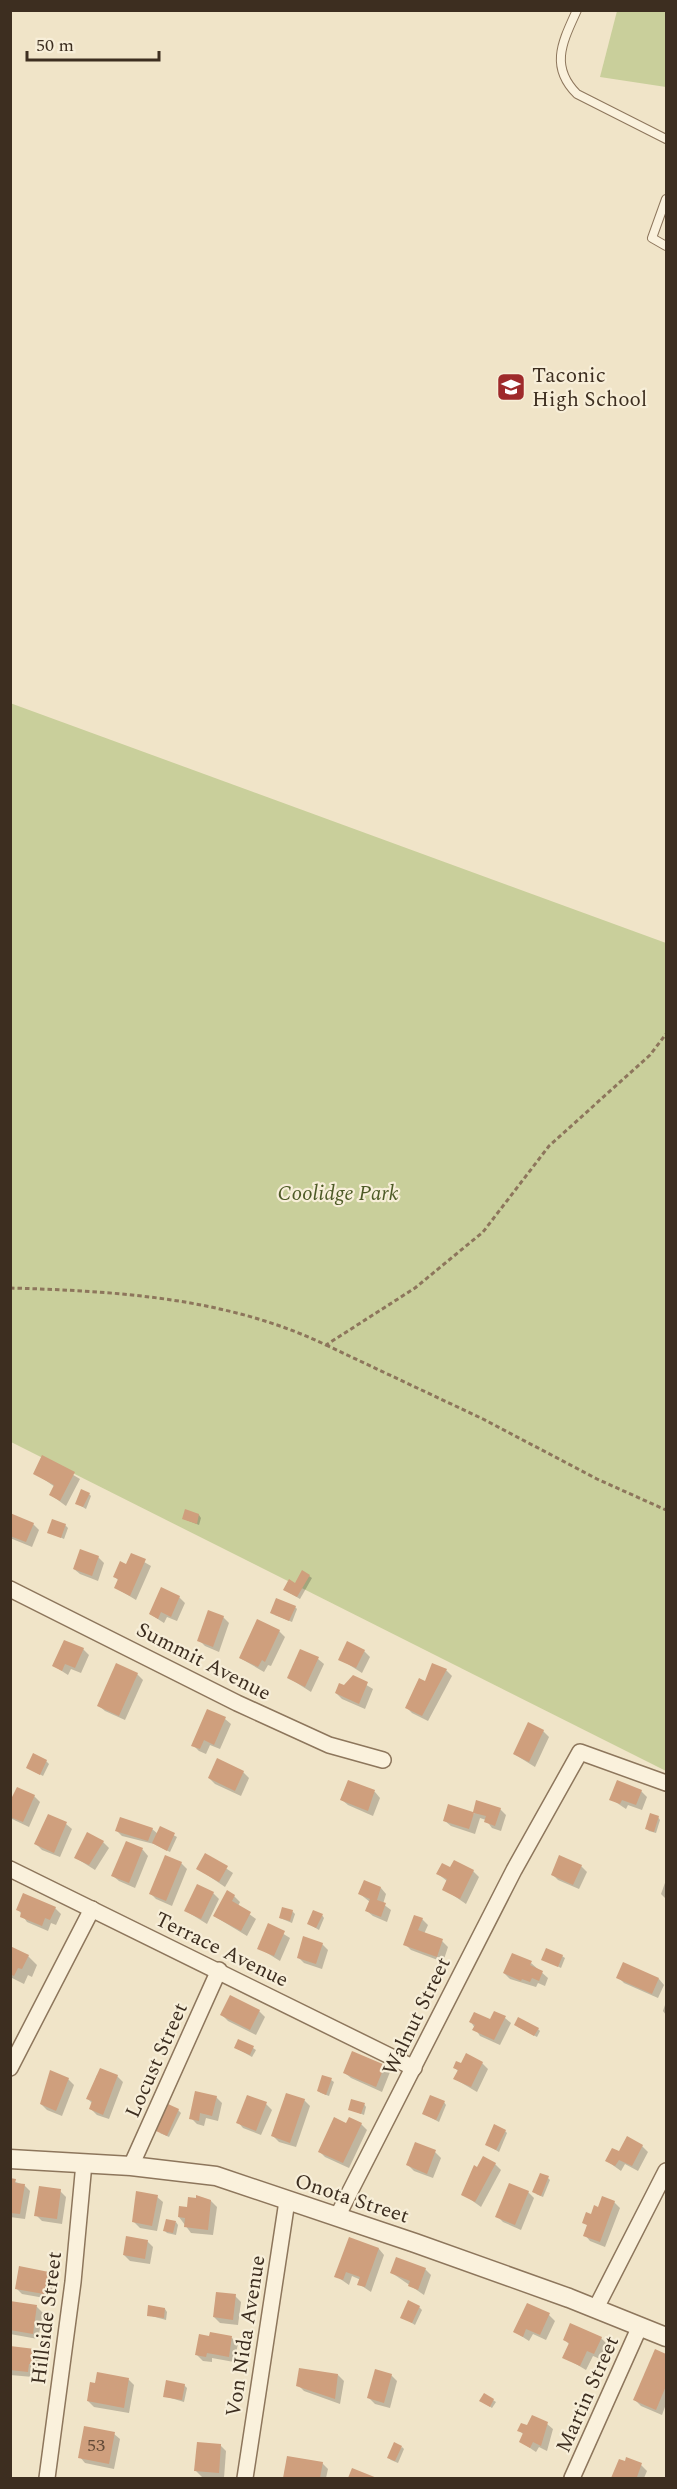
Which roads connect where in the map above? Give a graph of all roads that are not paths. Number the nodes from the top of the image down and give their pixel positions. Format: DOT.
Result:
graph roads {
  1 [pos="577,10"];
  2 [pos="666,139"];
  3 [pos="666,199"];
  4 [pos="666,246"];
  5 [pos="10,1589"];
  6 [pos="383,1760"];
  7 [pos="666,1784"];
  8 [pos="10,1869"];
  9 [pos="92,1909"];
  10 [pos="219,1970"];
  11 [pos="10,2068"];
  12 [pos="414,2068"];
  13 [pos="10,2158"];
  14 [pos="84,2163"];
  15 [pos="131,2166"];
  16 [pos="666,2171"];
  17 [pos="287,2201"];
  18 [pos="337,2217"];
  19 [pos="596,2308"];
  20 [pos="640,2326"];
  21 [pos="666,2337"];
  22 [pos="47,2478"];
  23 [pos="244,2478"];
  24 [pos="572,2478"];
  1 -- 2 [label="lane"];
  3 -- 4 [label="lane"];
  5 -- 6 [label="street, Summit Avenue"];
  7 -- 12 [label="street, Walnut Street"];
  8 -- 9 [label="street, Terrace Avenue"];
  9 -- 10 [label="street, Terrace Avenue"];
  9 -- 11 [label="street"];
  10 -- 12 [label="street, Terrace Avenue"];
  10 -- 15 [label="street, Locust Street"];
  12 -- 18 [label="street, Walnut Street"];
  13 -- 14 [label="street, Onota Street"];
  14 -- 15 [label="street, Onota Street"];
  14 -- 22 [label="street, Hillside Street"];
  15 -- 17 [label="street, Onota Street"];
  16 -- 19 [label="street"];
  17 -- 18 [label="street, Onota Street"];
  17 -- 23 [label="street, Von Nida Avenue"];
  18 -- 19 [label="street, Onota Street"];
  19 -- 20 [label="street, Onota Street"];
  20 -- 21 [label="street, Onota Street"];
  20 -- 24 [label="street, Martin Street"];
}
